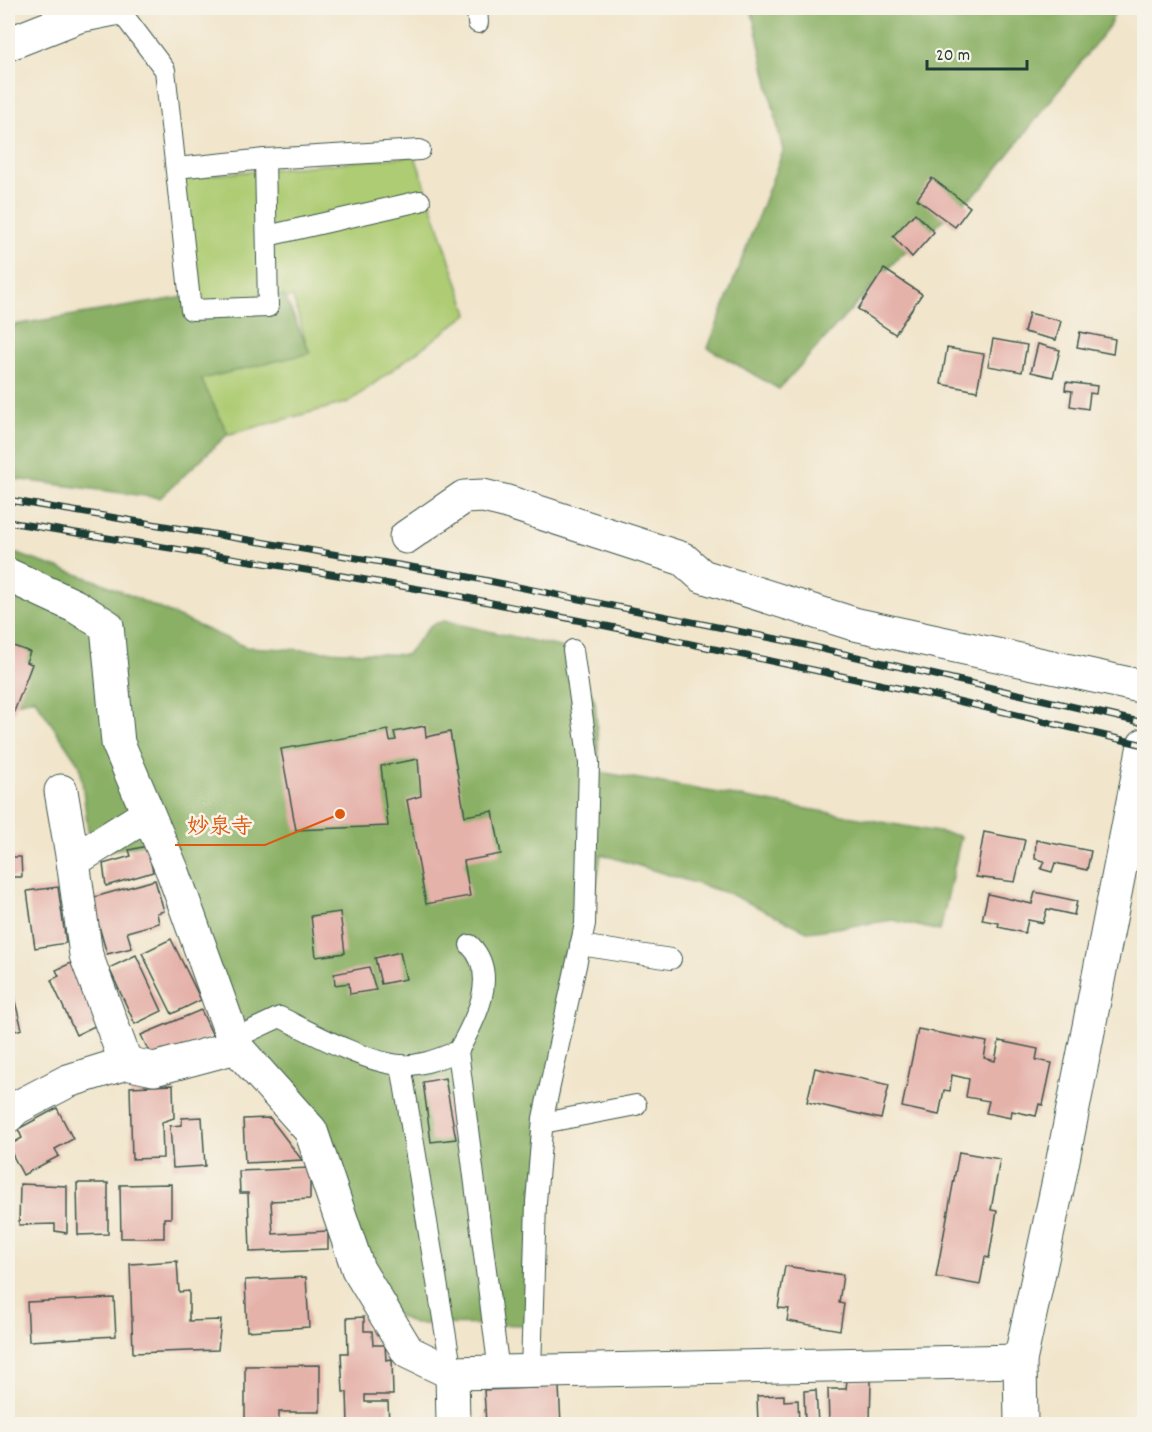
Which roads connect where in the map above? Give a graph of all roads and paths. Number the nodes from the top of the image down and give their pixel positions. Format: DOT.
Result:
graph roads {
  1 [pos="118,8"];
  2 [pos="8,44"];
  3 [pos="420,150"];
  4 [pos="265,159"];
  5 [pos="176,168"];
  6 [pos="420,201"];
  7 [pos="267,236"];
  8 [pos="406,537"];
  9 [pos="8,575"];
  10 [pos="573,650"];
  11 [pos="1144,687"];
  12 [pos="1144,745"];
  13 [pos="61,791"];
  14 [pos="148,814"];
  15 [pos="73,861"];
  16 [pos="471,945"];
  17 [pos="580,945"];
  18 [pos="671,959"];
  19 [pos="235,1043"];
  20 [pos="458,1051"];
  21 [pos="126,1063"];
  22 [pos="401,1065"];
  23 [pos="636,1105"];
  24 [pos="8,1116"];
  25 [pos="543,1123"];
  26 [pos="1020,1361"];
  27 [pos="531,1371"];
  28 [pos="499,1372"];
  29 [pos="452,1373"];
  30 [pos="453,1425"];
  31 [pos="1021,1425"];
  1 -- 2 [label="street"];
  1 -- 5 [label="lane"];
  3 -- 4 [label="lane"];
  4 -- 5 [label="lane"];
  4 -- 7 [label="lane"];
  5 -- 7 [label="lane"];
  6 -- 7 [label="lane"];
  8 -- 11 [label="street"];
  9 -- 14 [label="street"];
  10 -- 17 [label="lane"];
  12 -- 26 [label="street"];
  13 -- 15 [label="street"];
  14 -- 15 [label="street"];
  14 -- 19 [label="street"];
  15 -- 21 [label="street"];
  16 -- 20 [label="lane"];
  17 -- 18 [label="lane"];
  17 -- 25 [label="lane"];
  19 -- 21 [label="street"];
  19 -- 22 [label="lane"];
  19 -- 29 [label="street"];
  20 -- 22 [label="lane"];
  20 -- 28 [label="lane"];
  21 -- 24 [label="street"];
  22 -- 29 [label="lane"];
  23 -- 25 [label="lane"];
  25 -- 27 [label="lane"];
  26 -- 27 [label="street"];
  26 -- 31 [label="street"];
  27 -- 28 [label="street"];
  28 -- 29 [label="street"];
  29 -- 30 [label="street"];
}
